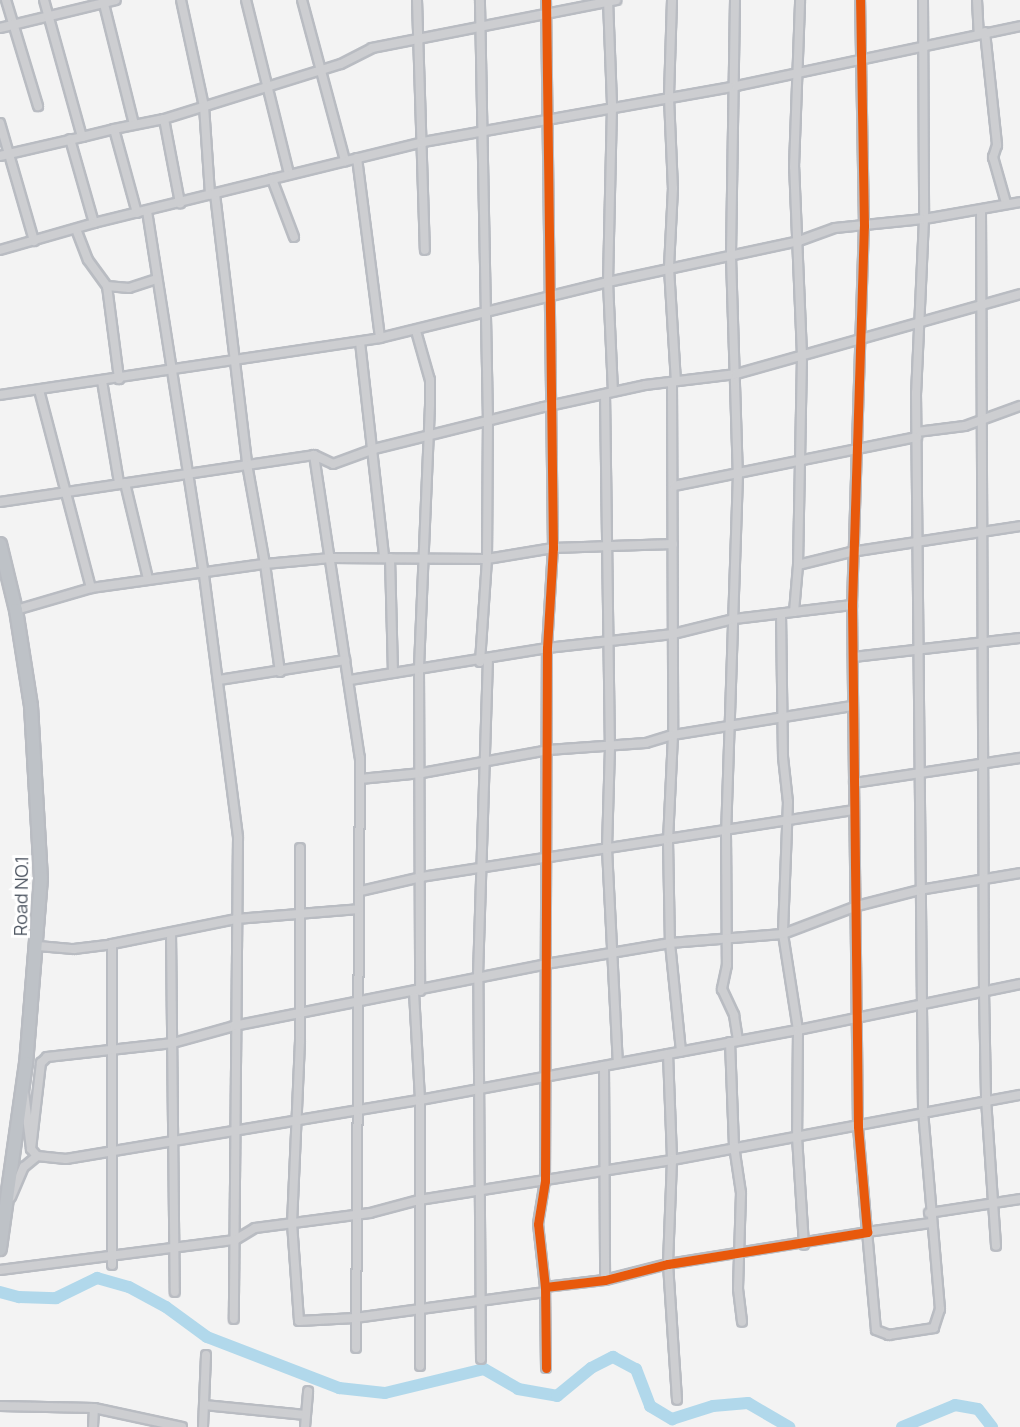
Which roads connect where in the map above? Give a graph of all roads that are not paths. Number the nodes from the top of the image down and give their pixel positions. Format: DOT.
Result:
graph roads {
  1 [pos="6,0"];
  2 [pos="44,0"];
  3 [pos="116,0"];
  4 [pos="181,0"];
  5 [pos="246,0"];
  6 [pos="302,0"];
  7 [pos="417,0"];
  8 [pos="480,0"];
  9 [pos="546,0"];
  10 [pos="611,0"];
  11 [pos="672,0"];
  12 [pos="735,0"];
  13 [pos="800,0"];
  14 [pos="860,0"];
  15 [pos="923,0"];
  16 [pos="977,0"];
  17 [pos="104,2"];
  18 [pos="547,13"];
  19 [pos="48,15"];
  20 [pos="14,24"];
  21 [pos="1020,26"];
  22 [pos="0,28"];
  23 [pos="481,28"];
  24 [pos="982,33"];
  25 [pos="418,38"];
  26 [pos="923,47"];
  27 [pos="861,60"];
  28 [pos="322,70"];
  29 [pos="799,71"];
  30 [pos="265,86"];
  31 [pos="736,86"];
  32 [pos="669,98"];
  33 [pos="38,106"];
  34 [pos="204,106"];
  35 [pos="612,106"];
  36 [pos="546,118"];
  37 [pos="164,119"];
  38 [pos="0,123"];
  39 [pos="134,124"];
  40 [pos="114,129"];
  41 [pos="484,132"];
  42 [pos="82,136"];
  43 [pos="70,139"];
  44 [pos="423,142"];
  45 [pos="9,154"];
  46 [pos="0,156"];
  47 [pos="357,158"];
  48 [pos="345,161"];
  49 [pos="289,174"];
  50 [pos="272,178"];
  51 [pos="212,195"];
  52 [pos="1020,202"];
  53 [pos="180,203"];
  54 [pos="1006,204"];
  55 [pos="981,210"];
  56 [pos="147,211"];
  57 [pos="136,213"];
  58 [pos="924,219"];
  59 [pos="94,223"];
  60 [pos="864,226"];
  61 [pos="75,229"];
  62 [pos="294,237"];
  63 [pos="34,241"];
  64 [pos="799,241"];
  65 [pos="0,249"];
  66 [pos="425,250"];
  67 [pos="731,257"];
  68 [pos="669,268"];
  69 [pos="157,279"];
  70 [pos="608,282"];
  71 [pos="107,286"];
  72 [pos="1020,294"];
  73 [pos="547,298"];
  74 [pos="981,304"];
  75 [pos="487,313"];
  76 [pos="920,321"];
  77 [pos="416,331"];
  78 [pos="380,338"];
  79 [pos="859,338"];
  80 [pos="360,342"];
  81 [pos="802,355"];
  82 [pos="235,360"];
  83 [pos="170,371"];
  84 [pos="736,374"];
  85 [pos="119,379"];
  86 [pos="102,381"];
  87 [pos="674,382"];
  88 [pos="39,390"];
  89 [pos="613,392"];
  90 [pos="604,394"];
  91 [pos="0,395"];
  92 [pos="550,405"];
  93 [pos="1020,406"];
  94 [pos="981,417"];
  95 [pos="488,421"];
  96 [pos="917,434"];
  97 [pos="429,436"];
  98 [pos="374,449"];
  99 [pos="856,449"];
  100 [pos="314,455"];
  101 [pos="798,461"];
  102 [pos="246,464"];
  103 [pos="187,474"];
  104 [pos="738,474"];
  105 [pos="122,483"];
  106 [pos="674,486"];
  107 [pos="65,494"];
  108 [pos="0,502"];
  109 [pos="1020,526"];
  110 [pos="981,533"];
  111 [pos="916,543"];
  112 [pos="0,544"];
  113 [pos="673,544"];
  114 [pos="608,545"];
  115 [pos="553,548"];
  116 [pos="851,552"];
  117 [pos="387,557"];
  118 [pos="331,558"];
  119 [pos="425,558"];
  120 [pos="487,559"];
  121 [pos="266,564"];
  122 [pos="798,565"];
  123 [pos="204,575"];
  124 [pos="148,579"];
  125 [pos="91,588"];
  126 [pos="852,605"];
  127 [pos="16,610"];
  128 [pos="794,612"];
  129 [pos="781,614"];
  130 [pos="734,619"];
  131 [pos="673,634"];
  132 [pos="1020,638"];
  133 [pos="609,640"];
  134 [pos="980,642"];
  135 [pos="548,648"];
  136 [pos="921,652"];
  137 [pos="853,657"];
  138 [pos="345,660"];
  139 [pos="484,661"];
  140 [pos="418,669"];
  141 [pos="280,672"];
  142 [pos="393,673"];
  143 [pos="219,680"];
  144 [pos="350,681"];
  145 [pos="853,706"];
  146 [pos="783,717"];
  147 [pos="731,724"];
  148 [pos="673,735"];
  149 [pos="610,747"];
  150 [pos="548,750"];
  151 [pos="1020,758"];
  152 [pos="485,763"];
  153 [pos="981,763"];
  154 [pos="921,772"];
  155 [pos="422,773"];
  156 [pos="360,779"];
  157 [pos="854,783"];
  158 [pos="854,810"];
  159 [pos="787,823"];
  160 [pos="726,833"];
  161 [pos="668,841"];
  162 [pos="300,848"];
  163 [pos="607,849"];
  164 [pos="545,859"];
  165 [pos="480,870"];
  166 [pos="1020,873"];
  167 [pos="421,877"];
  168 [pos="982,879"];
  169 [pos="920,890"];
  170 [pos="361,891"];
  171 [pos="857,906"];
  172 [pos="359,909"];
  173 [pos="300,911"];
  174 [pos="236,919"];
  175 [pos="171,933"];
  176 [pos="783,934"];
  177 [pos="728,936"];
  178 [pos="670,943"];
  179 [pos="112,944"];
  180 [pos="38,946"];
  181 [pos="610,953"];
  182 [pos="546,964"];
  183 [pos="478,976"];
  184 [pos="1020,984"];
  185 [pos="417,991"];
  186 [pos="984,991"];
  187 [pos="360,1002"];
  188 [pos="922,1002"];
  189 [pos="297,1014"];
  190 [pos="858,1016"];
  191 [pos="234,1026"];
  192 [pos="798,1030"];
  193 [pos="734,1041"];
  194 [pos="172,1043"];
  195 [pos="109,1050"];
  196 [pos="681,1051"];
  197 [pos="668,1054"];
  198 [pos="618,1063"];
  199 [pos="604,1066"];
  200 [pos="547,1074"];
  201 [pos="478,1089"];
  202 [pos="23,1091"];
  203 [pos="1020,1095"];
  204 [pos="986,1098"];
  205 [pos="420,1100"];
  206 [pos="357,1109"];
  207 [pos="923,1112"];
  208 [pos="295,1120"];
  209 [pos="858,1126"];
  210 [pos="234,1131"];
  211 [pos="798,1137"];
  212 [pos="174,1142"];
  213 [pos="734,1146"];
  214 [pos="31,1149"];
  215 [pos="110,1154"];
  216 [pos="37,1156"];
  217 [pos="672,1160"];
  218 [pos="604,1170"];
  219 [pos="545,1181"];
  220 [pos="482,1192"];
  221 [pos="1020,1199"];
  222 [pos="418,1200"];
  223 [pos="993,1203"];
  224 [pos="7,1206"];
  225 [pos="356,1212"];
  226 [pos="929,1213"];
  227 [pos="292,1223"];
  228 [pos="930,1223"];
  229 [pos="867,1232"];
  230 [pos="235,1240"];
  231 [pos="804,1245"];
  232 [pos="996,1246"];
  233 [pos="172,1248"];
  234 [pos="0,1249"];
  235 [pos="739,1254"];
  236 [pos="111,1255"];
  237 [pos="668,1264"];
  238 [pos="112,1265"];
  239 [pos="0,1270"];
  240 [pos="605,1280"];
  241 [pos="545,1289"];
  242 [pos="175,1293"];
  243 [pos="481,1300"];
  244 [pos="420,1309"];
  245 [pos="355,1318"];
  246 [pos="234,1319"];
  247 [pos="742,1322"];
  248 [pos="356,1348"];
  249 [pos="206,1355"];
  250 [pos="481,1359"];
  251 [pos="420,1366"];
  252 [pos="546,1368"];
  253 [pos="308,1391"];
  254 [pos="677,1400"];
  255 [pos="204,1405"];
  256 [pos="0,1406"];
  257 [pos="94,1408"];
  258 [pos="306,1415"];
  259 [pos="93,1427"];
  260 [pos="182,1427"];
  261 [pos="203,1427"];
  262 [pos="305,1427"];
  1 -- 20 [label="street"];
  2 -- 19 [label="street"];
  3 -- 17 [label="street"];
  4 -- 34 [label="street"];
  5 -- 30 [label="street"];
  6 -- 28 [label="street"];
  7 -- 25 [label="street"];
  8 -- 23 [label="street"];
  9 -- 18 [label="street"];
  10 -- 18 [label="street"];
  10 -- 35 [label="street"];
  11 -- 32 [label="street"];
  12 -- 31 [label="street"];
  13 -- 29 [label="street"];
  14 -- 27 [label="street"];
  15 -- 26 [label="street"];
  16 -- 24 [label="street"];
  17 -- 19 [label="street"];
  17 -- 39 [label="street"];
  18 -- 23 [label="street"];
  18 -- 36 [label="street"];
  19 -- 20 [label="street"];
  19 -- 42 [label="street"];
  20 -- 22 [label="street"];
  20 -- 33 [label="street"];
  21 -- 24 [label="street"];
  23 -- 25 [label="street"];
  23 -- 41 [label="street"];
  24 -- 26 [label="street"];
  24 -- 54 [label="street"];
  25 -- 28 [label="street"];
  25 -- 44 [label="street"];
  26 -- 27 [label="street"];
  26 -- 58 [label="street"];
  27 -- 29 [label="street"];
  27 -- 60 [label="street"];
  28 -- 30 [label="street"];
  28 -- 48 [label="street"];
  29 -- 31 [label="street"];
  29 -- 64 [label="street"];
  30 -- 34 [label="street"];
  30 -- 49 [label="street"];
  31 -- 32 [label="street"];
  31 -- 67 [label="street"];
  32 -- 35 [label="street"];
  32 -- 68 [label="street"];
  34 -- 37 [label="street"];
  34 -- 51 [label="street"];
  35 -- 36 [label="street"];
  35 -- 70 [label="street"];
  36 -- 41 [label="street"];
  36 -- 73 [label="street"];
  37 -- 39 [label="street"];
  37 -- 53 [label="street"];
  38 -- 45 [label="street"];
  39 -- 40 [label="street"];
  40 -- 42 [label="street"];
  40 -- 57 [label="street"];
  41 -- 44 [label="street"];
  41 -- 75 [label="street"];
  42 -- 43 [label="street"];
  43 -- 45 [label="street"];
  43 -- 59 [label="street"];
  44 -- 47 [label="street"];
  44 -- 66 [label="street"];
  45 -- 46 [label="street"];
  45 -- 63 [label="street"];
  47 -- 48 [label="street"];
  47 -- 78 [label="street"];
  48 -- 49 [label="street"];
  49 -- 50 [label="street"];
  50 -- 51 [label="street"];
  50 -- 62 [label="street"];
  51 -- 53 [label="street"];
  51 -- 82 [label="street"];
  52 -- 54 [label="street"];
  53 -- 56 [label="street"];
  54 -- 55 [label="street"];
  55 -- 58 [label="street"];
  55 -- 74 [label="street"];
  56 -- 57 [label="street"];
  56 -- 69 [label="street"];
  57 -- 59 [label="street"];
  58 -- 60 [label="street"];
  58 -- 76 [label="street"];
  59 -- 61 [label="street"];
  60 -- 64 [label="street"];
  60 -- 79 [label="street"];
  61 -- 63 [label="street"];
  61 -- 71 [label="street"];
  63 -- 65 [label="street"];
  64 -- 67 [label="street"];
  64 -- 81 [label="street"];
  67 -- 68 [label="street"];
  67 -- 84 [label="street"];
  68 -- 70 [label="street"];
  68 -- 87 [label="street"];
  69 -- 71 [label="street"];
  69 -- 83 [label="street"];
  70 -- 73 [label="street"];
  70 -- 89 [label="street"];
  71 -- 85 [label="street"];
  72 -- 74 [label="street"];
  73 -- 75 [label="street"];
  73 -- 92 [label="street"];
  74 -- 76 [label="street"];
  74 -- 94 [label="street"];
  75 -- 77 [label="street"];
  75 -- 95 [label="street"];
  76 -- 79 [label="street"];
  76 -- 96 [label="street"];
  77 -- 78 [label="street"];
  77 -- 97 [label="street"];
  78 -- 80 [label="street"];
  79 -- 81 [label="street"];
  79 -- 99 [label="street"];
  80 -- 82 [label="street"];
  80 -- 98 [label="street"];
  81 -- 84 [label="street"];
  81 -- 101 [label="street"];
  82 -- 83 [label="street"];
  82 -- 102 [label="street"];
  83 -- 85 [label="street"];
  83 -- 103 [label="street"];
  84 -- 87 [label="street"];
  84 -- 104 [label="street"];
  85 -- 86 [label="street"];
  86 -- 88 [label="street"];
  86 -- 105 [label="street"];
  87 -- 89 [label="street"];
  87 -- 106 [label="street"];
  88 -- 91 [label="street"];
  88 -- 107 [label="street"];
  89 -- 90 [label="street"];
  90 -- 92 [label="street"];
  90 -- 114 [label="street"];
  92 -- 95 [label="street"];
  92 -- 115 [label="street"];
  93 -- 94 [label="street"];
  94 -- 96 [label="street"];
  94 -- 110 [label="street"];
  95 -- 97 [label="street"];
  95 -- 120 [label="street"];
  96 -- 99 [label="street"];
  96 -- 111 [label="street"];
  97 -- 98 [label="street"];
  97 -- 119 [label="street"];
  98 -- 100 [label="street"];
  98 -- 117 [label="street"];
  99 -- 101 [label="street"];
  99 -- 116 [label="street"];
  100 -- 102 [label="street"];
  100 -- 118 [label="street"];
  101 -- 104 [label="street"];
  101 -- 122 [label="street"];
  102 -- 103 [label="street"];
  102 -- 121 [label="street"];
  103 -- 105 [label="street"];
  103 -- 123 [label="street"];
  104 -- 106 [label="street"];
  104 -- 130 [label="street"];
  105 -- 107 [label="street"];
  105 -- 124 [label="street"];
  106 -- 113 [label="street"];
  107 -- 108 [label="street"];
  107 -- 125 [label="street"];
  109 -- 110 [label="street"];
  110 -- 111 [label="street"];
  110 -- 134 [label="street"];
  111 -- 116 [label="street"];
  111 -- 136 [label="street"];
  112 -- 127 [label="highway, Road NO.1"];
  113 -- 114 [label="street"];
  113 -- 131 [label="street"];
  114 -- 115 [label="street"];
  114 -- 133 [label="street"];
  115 -- 120 [label="street"];
  115 -- 135 [label="street"];
  116 -- 122 [label="street"];
  116 -- 126 [label="street"];
  117 -- 118 [label="street"];
  117 -- 119 [label="street"];
  117 -- 142 [label="street"];
  118 -- 121 [label="street"];
  118 -- 138 [label="street"];
  119 -- 120 [label="street"];
  119 -- 140 [label="street"];
  120 -- 139 [label="street"];
  121 -- 123 [label="street"];
  121 -- 141 [label="street"];
  122 -- 128 [label="street"];
  123 -- 124 [label="street"];
  123 -- 143 [label="street"];
  124 -- 125 [label="street"];
  125 -- 127 [label="street"];
  126 -- 128 [label="street"];
  126 -- 137 [label="street"];
  127 -- 180 [label="highway, Road NO.1"];
  128 -- 129 [label="street"];
  129 -- 130 [label="street"];
  129 -- 146 [label="street"];
  130 -- 131 [label="street"];
  130 -- 147 [label="street"];
  131 -- 133 [label="street"];
  131 -- 148 [label="street"];
  132 -- 134 [label="street"];
  133 -- 135 [label="street"];
  133 -- 149 [label="street"];
  134 -- 136 [label="street"];
  134 -- 153 [label="street"];
  135 -- 139 [label="street"];
  135 -- 150 [label="street"];
  136 -- 137 [label="street"];
  136 -- 154 [label="street"];
  137 -- 145 [label="street"];
  138 -- 141 [label="street"];
  138 -- 144 [label="street"];
  139 -- 140 [label="street"];
  139 -- 152 [label="street"];
  140 -- 142 [label="street"];
  140 -- 155 [label="street"];
  141 -- 143 [label="street"];
  142 -- 144 [label="street"];
  143 -- 174 [label="street"];
  144 -- 156 [label="street"];
  145 -- 146 [label="street"];
  145 -- 157 [label="street"];
  146 -- 147 [label="street"];
  146 -- 159 [label="street"];
  147 -- 148 [label="street"];
  147 -- 160 [label="street"];
  148 -- 149 [label="street"];
  148 -- 161 [label="street"];
  149 -- 150 [label="street"];
  149 -- 163 [label="street"];
  150 -- 152 [label="street"];
  150 -- 164 [label="street"];
  151 -- 153 [label="street"];
  152 -- 155 [label="street"];
  152 -- 165 [label="street"];
  153 -- 154 [label="street"];
  153 -- 168 [label="street"];
  154 -- 157 [label="street"];
  154 -- 169 [label="street"];
  155 -- 156 [label="street"];
  155 -- 167 [label="street"];
  156 -- 170 [label="street"];
  157 -- 158 [label="street"];
  158 -- 159 [label="street"];
  158 -- 171 [label="street"];
  159 -- 160 [label="street"];
  159 -- 176 [label="street"];
  160 -- 161 [label="street"];
  160 -- 177 [label="street"];
  161 -- 163 [label="street"];
  161 -- 178 [label="street"];
  162 -- 173 [label="street"];
  163 -- 164 [label="street"];
  163 -- 181 [label="street"];
  164 -- 165 [label="street"];
  164 -- 182 [label="street"];
  165 -- 167 [label="street"];
  165 -- 183 [label="street"];
  166 -- 168 [label="street"];
  167 -- 170 [label="street"];
  167 -- 185 [label="street"];
  168 -- 169 [label="street"];
  168 -- 186 [label="street"];
  169 -- 171 [label="street"];
  169 -- 188 [label="street"];
  170 -- 172 [label="street"];
  171 -- 176 [label="street"];
  171 -- 190 [label="street"];
  172 -- 173 [label="street"];
  172 -- 187 [label="street"];
  173 -- 174 [label="street"];
  173 -- 189 [label="street"];
  174 -- 175 [label="street"];
  174 -- 191 [label="street"];
  175 -- 179 [label="street"];
  175 -- 194 [label="street"];
  176 -- 177 [label="street"];
  176 -- 192 [label="street"];
  177 -- 178 [label="street"];
  177 -- 193 [label="street"];
  178 -- 181 [label="street"];
  178 -- 196 [label="street"];
  179 -- 180 [label="street"];
  179 -- 195 [label="street"];
  180 -- 202 [label="highway, Road NO.1"];
  181 -- 182 [label="street"];
  181 -- 198 [label="street"];
  182 -- 183 [label="street"];
  182 -- 200 [label="street"];
  183 -- 185 [label="street"];
  183 -- 201 [label="street"];
  184 -- 186 [label="street"];
  185 -- 187 [label="street"];
  185 -- 205 [label="street"];
  186 -- 188 [label="street"];
  186 -- 204 [label="street"];
  187 -- 189 [label="street"];
  187 -- 206 [label="street"];
  188 -- 190 [label="street"];
  188 -- 207 [label="street"];
  189 -- 191 [label="street"];
  189 -- 208 [label="street"];
  190 -- 192 [label="street"];
  190 -- 209 [label="street"];
  191 -- 194 [label="street"];
  191 -- 210 [label="street"];
  192 -- 193 [label="street"];
  192 -- 211 [label="street"];
  193 -- 196 [label="street"];
  193 -- 213 [label="street"];
  194 -- 195 [label="street"];
  194 -- 212 [label="street"];
  195 -- 214 [label="street"];
  195 -- 215 [label="street"];
  196 -- 197 [label="street"];
  197 -- 198 [label="street"];
  197 -- 217 [label="street"];
  198 -- 199 [label="street"];
  199 -- 200 [label="street"];
  199 -- 218 [label="street"];
  200 -- 201 [label="street"];
  200 -- 219 [label="street"];
  201 -- 205 [label="street"];
  201 -- 220 [label="street"];
  202 -- 214 [label="street"];
  202 -- 224 [label="highway, Road NO.1"];
  203 -- 204 [label="street"];
  204 -- 207 [label="street"];
  204 -- 223 [label="street"];
  205 -- 206 [label="street"];
  205 -- 222 [label="street"];
  206 -- 208 [label="street"];
  206 -- 225 [label="street"];
  207 -- 209 [label="street"];
  207 -- 226 [label="street"];
  208 -- 210 [label="street"];
  208 -- 227 [label="street"];
  209 -- 211 [label="street"];
  209 -- 229 [label="street"];
  210 -- 212 [label="street"];
  210 -- 230 [label="street"];
  211 -- 213 [label="street"];
  211 -- 231 [label="street"];
  212 -- 215 [label="street"];
  212 -- 233 [label="street"];
  213 -- 217 [label="street"];
  213 -- 235 [label="street"];
  214 -- 216 [label="street"];
  215 -- 216 [label="street"];
  215 -- 236 [label="street"];
  216 -- 224 [label="street"];
  217 -- 218 [label="street"];
  217 -- 237 [label="street"];
  218 -- 219 [label="street"];
  218 -- 240 [label="street"];
  219 -- 220 [label="street"];
  219 -- 241 [label="street"];
  220 -- 222 [label="street"];
  220 -- 243 [label="street"];
  221 -- 223 [label="street"];
  222 -- 225 [label="street"];
  222 -- 244 [label="street"];
  223 -- 226 [label="street"];
  223 -- 232 [label="street"];
  224 -- 234 [label="highway, Road NO.1"];
  225 -- 227 [label="street"];
  225 -- 245 [label="street"];
  226 -- 228 [label="street"];
  227 -- 230 [label="street"];
  227 -- 245 [label="street"];
  228 -- 229 [label="street"];
  228 -- 229 [label="street"];
  229 -- 231 [label="street"];
  230 -- 233 [label="street"];
  230 -- 246 [label="street"];
  231 -- 235 [label="street"];
  233 -- 236 [label="street"];
  233 -- 242 [label="street"];
  235 -- 237 [label="street"];
  235 -- 247 [label="street"];
  236 -- 238 [label="street"];
  236 -- 239 [label="street"];
  237 -- 240 [label="street"];
  237 -- 254 [label="street"];
  240 -- 241 [label="street"];
  241 -- 243 [label="street"];
  241 -- 252 [label="street"];
  243 -- 244 [label="street"];
  243 -- 250 [label="street"];
  244 -- 245 [label="street"];
  244 -- 251 [label="street"];
  245 -- 248 [label="street"];
  249 -- 255 [label="street"];
  253 -- 258 [label="street"];
  255 -- 258 [label="street"];
  255 -- 261 [label="street"];
  256 -- 257 [label="street"];
  257 -- 259 [label="street"];
  257 -- 260 [label="street"];
  258 -- 262 [label="street"];
}
